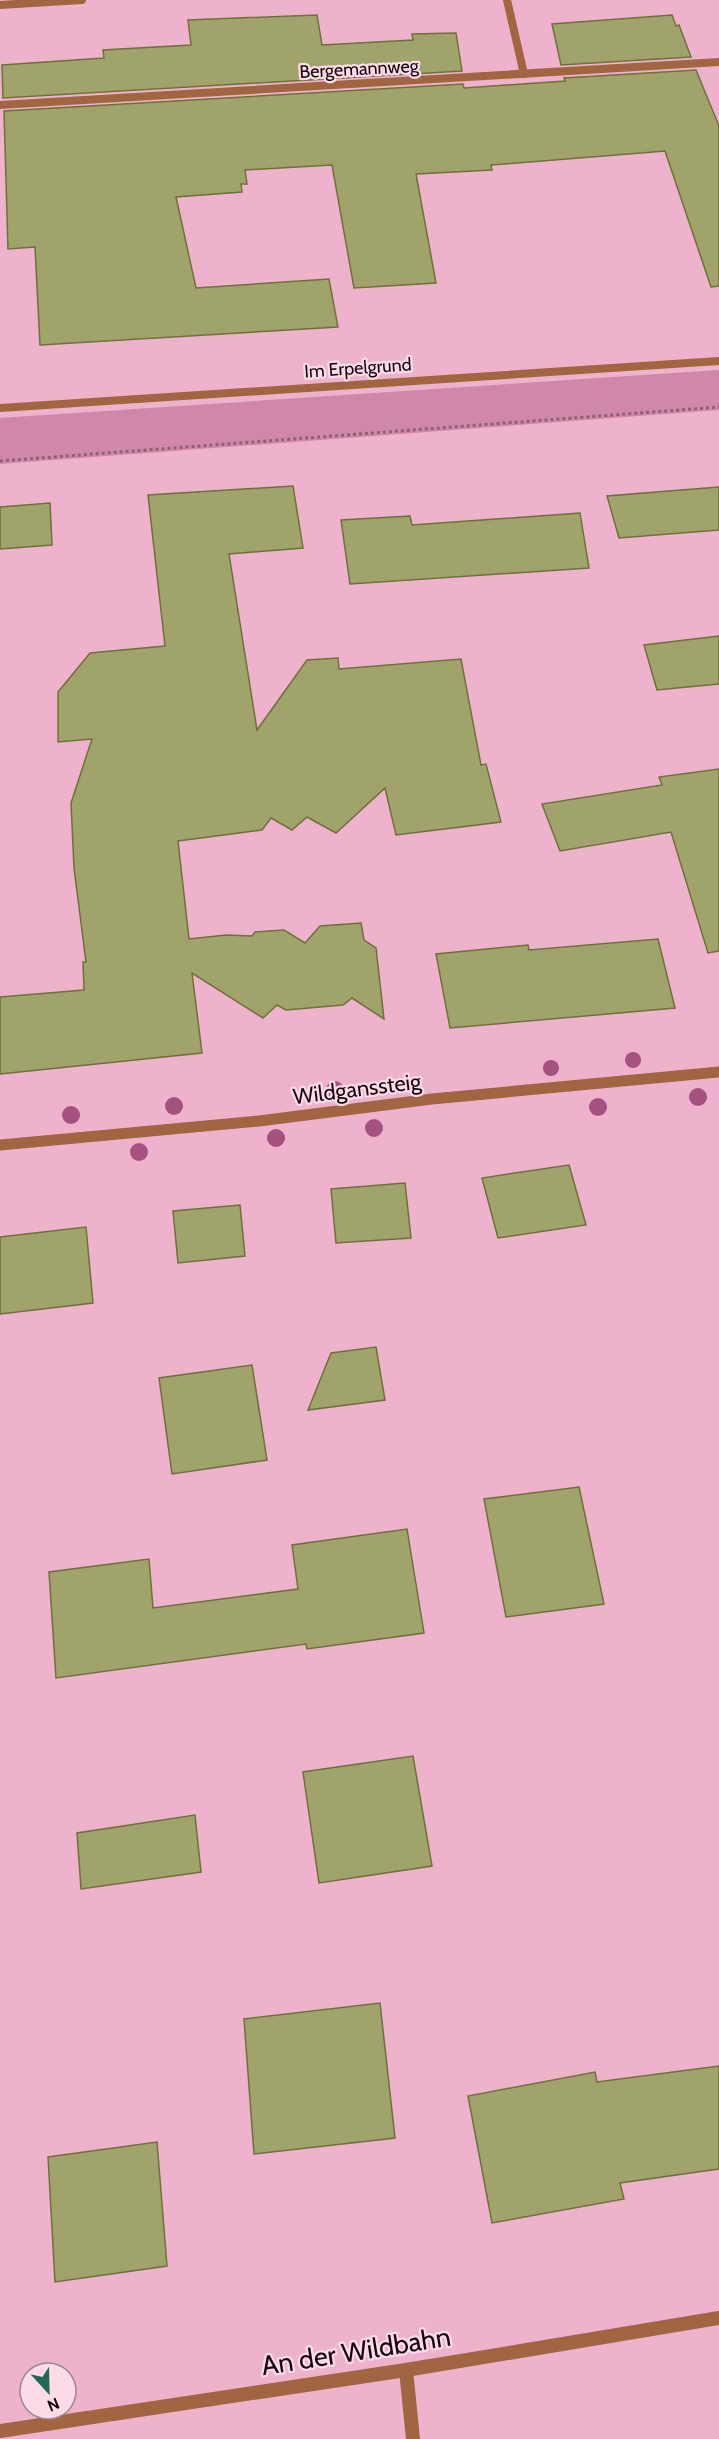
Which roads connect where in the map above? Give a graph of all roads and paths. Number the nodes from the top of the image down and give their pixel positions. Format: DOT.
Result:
graph roads {
  1 [pos="82,0"];
  2 [pos="507,0"];
  3 [pos="0,5"];
  4 [pos="719,62"];
  5 [pos="524,74"];
  6 [pos="0,105"];
  7 [pos="719,361"];
  8 [pos="719,407"];
  9 [pos="0,408"];
  10 [pos="0,461"];
  11 [pos="719,1072"];
  12 [pos="0,1145"];
  13 [pos="719,2318"];
  14 [pos="406,2370"];
  15 [pos="0,2431"];
  16 [pos="413,2439"];
  1 -- 3 [label="street"];
  2 -- 5 [label="street"];
  4 -- 5 [label="street, Bergemannweg"];
  5 -- 6 [label="street, Bergemannweg"];
  7 -- 9 [label="street, Im Erpelgrund"];
  8 -- 10 [label="path"];
  11 -- 12 [label="street, Wildganssteig"];
  13 -- 14 [label="street, An der Wildbahn"];
  14 -- 15 [label="street, An der Wildbahn"];
  14 -- 16 [label="street"];
}
